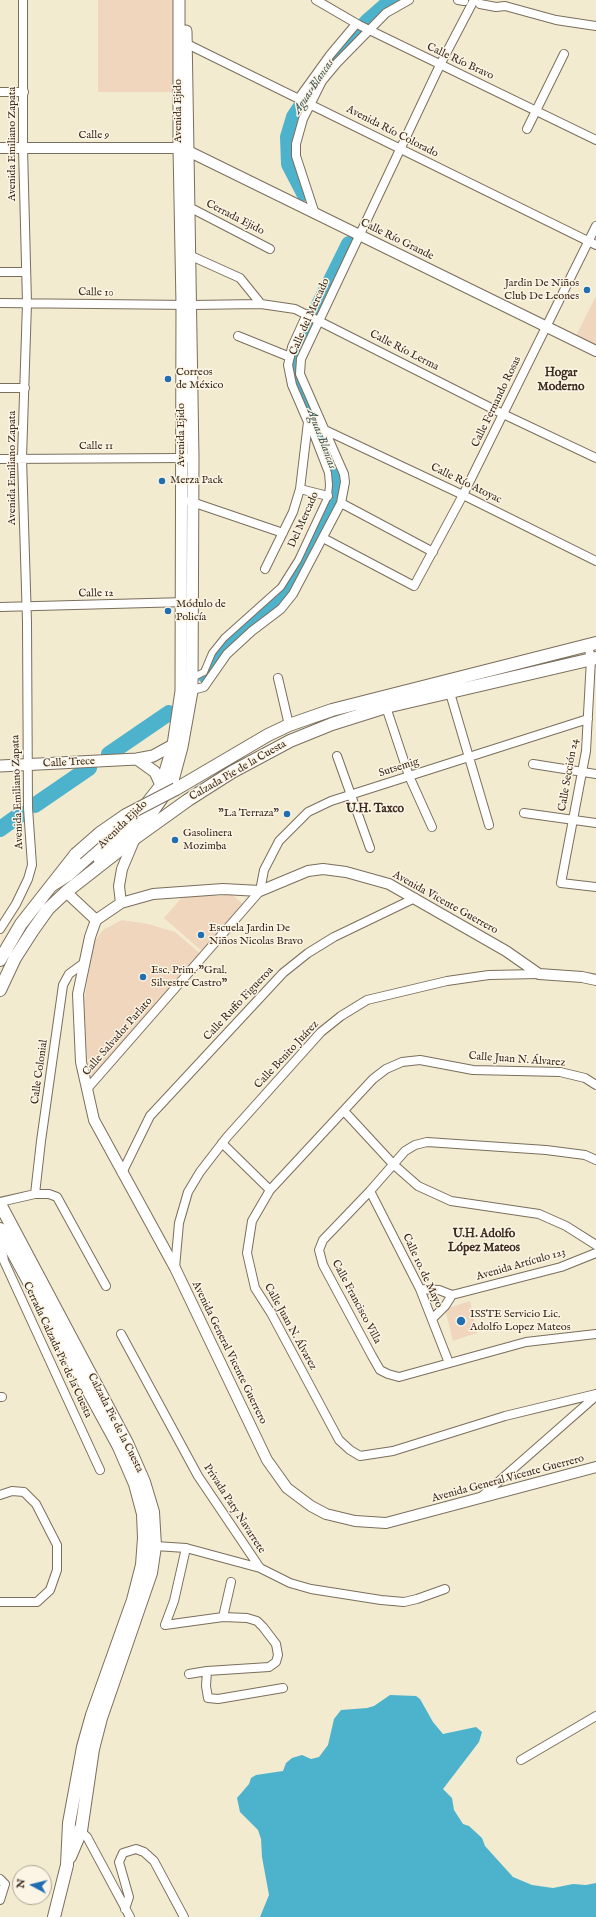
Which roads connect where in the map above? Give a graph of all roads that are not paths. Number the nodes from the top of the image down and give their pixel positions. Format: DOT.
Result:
graph roads {
  1 [pos="23,0"];
  2 [pos="179,0"];
  3 [pos="186,0"];
  4 [pos="316,0"];
  5 [pos="409,0"];
  6 [pos="511,0"];
  7 [pos="476,2"];
  8 [pos="505,6"];
  9 [pos="357,24"];
  10 [pos="596,26"];
  11 [pos="369,30"];
  12 [pos="183,42"];
  13 [pos="564,54"];
  14 [pos="440,65"];
  15 [pos="0,92"];
  16 [pos="24,92"];
  17 [pos="305,100"];
  18 [pos="536,110"];
  19 [pos="527,130"];
  20 [pos="596,140"];
  21 [pos="0,148"];
  22 [pos="23,148"];
  23 [pos="401,149"];
  24 [pos="183,150"];
  25 [pos="189,207"];
  26 [pos="315,214"];
  27 [pos="596,226"];
  28 [pos="360,235"];
  29 [pos="592,243"];
  30 [pos="270,250"];
  31 [pos="189,254"];
  32 [pos="0,272"];
  33 [pos="26,272"];
  34 [pos="0,303"];
  35 [pos="27,303"];
  36 [pos="261,304"];
  37 [pos="187,305"];
  38 [pos="314,317"];
  39 [pos="547,327"];
  40 [pos="238,336"];
  41 [pos="596,351"];
  42 [pos="290,356"];
  43 [pos="0,388"];
  44 [pos="25,388"];
  45 [pos="503,414"];
  46 [pos="308,422"];
  47 [pos="325,430"];
  48 [pos="22,458"];
  49 [pos="187,458"];
  50 [pos="596,458"];
  51 [pos="0,459"];
  52 [pos="300,489"];
  53 [pos="463,495"];
  54 [pos="328,496"];
  55 [pos="181,501"];
  56 [pos="193,502"];
  57 [pos="341,503"];
  58 [pos="283,533"];
  59 [pos="323,538"];
  60 [pos="433,552"];
  61 [pos="596,561"];
  62 [pos="265,569"];
  63 [pos="187,602"];
  64 [pos="27,606"];
  65 [pos="0,607"];
  66 [pos="592,644"];
  67 [pos="593,658"];
  68 [pos="192,678"];
  69 [pos="278,678"];
  70 [pos="186,691"];
  71 [pos="450,693"];
  72 [pos="386,707"];
  73 [pos="588,719"];
  74 [pos="289,725"];
  75 [pos="173,745"];
  76 [pos="337,756"];
  77 [pos="470,758"];
  78 [pos="137,759"];
  79 [pos="533,764"];
  80 [pos="27,765"];
  81 [pos="0,766"];
  82 [pos="581,772"];
  83 [pos="596,774"];
  84 [pos="409,776"];
  85 [pos="161,785"];
  86 [pos="178,788"];
  87 [pos="352,795"];
  88 [pos="188,800"];
  89 [pos="524,813"];
  90 [pos="572,820"];
  91 [pos="596,823"];
  92 [pos="489,825"];
  93 [pos="432,827"];
  94 [pos="135,838"];
  95 [pos="370,848"];
  96 [pos="596,887"];
  97 [pos="47,889"];
  98 [pos="260,890"];
  99 [pos="66,892"];
  100 [pos="415,898"];
  101 [pos="121,903"];
  102 [pos="96,920"];
  103 [pos="0,929"];
  104 [pos="0,960"];
  105 [pos="84,963"];
  106 [pos="539,974"];
  107 [pos="596,980"];
  108 [pos="0,990"];
  109 [pos="596,1085"];
  110 [pos="87,1089"];
  111 [pos="344,1111"];
  112 [pos="222,1143"];
  113 [pos="596,1160"];
  114 [pos="393,1164"];
  115 [pos="122,1173"];
  116 [pos="270,1190"];
  117 [pos="370,1191"];
  118 [pos="35,1194"];
  119 [pos="0,1203"];
  120 [pos="2,1233"];
  121 [pos="596,1245"];
  122 [pos="596,1253"];
  123 [pos="175,1268"];
  124 [pos="106,1286"];
  125 [pos="420,1289"];
  126 [pos="452,1295"];
  127 [pos="432,1319"];
  128 [pos="121,1334"];
  129 [pos="596,1334"];
  130 [pos="450,1363"];
  131 [pos="596,1395"];
  132 [pos="596,1467"];
  133 [pos="100,1470"];
  134 [pos="0,1495"];
  135 [pos="479,1499"];
  136 [pos="155,1546"];
  137 [pos="186,1548"];
  138 [pos="260,1568"];
  139 [pos="231,1582"];
  140 [pos="445,1589"];
  141 [pos="0,1602"];
  142 [pos="223,1618"];
  143 [pos="207,1671"];
  144 [pos="189,1674"];
  145 [pos="283,1688"];
  146 [pos="596,1716"];
  147 [pos="521,1760"];
  148 [pos="69,1823"];
  149 [pos="81,1831"];
  150 [pos="67,1865"];
  151 [pos="0,1879"];
  152 [pos="0,1900"];
  153 [pos="126,1909"];
  154 [pos="54,1917"];
  155 [pos="130,1917"];
  156 [pos="184,1917"];
  1 -- 16 [label="street, Avenida Emiliano Zapata"];
  2 -- 12 [label="main road, Avenida Ejido"];
  3 -- 12 [label="main road, Avenida Ejido"];
  4 -- 9 [label="street, Calle Río Bravo"];
  5 -- 11 [label="street"];
  6 -- 8 [label="street"];
  7 -- 8 [label="street"];
  7 -- 14 [label="street, Calle del Mercado"];
  8 -- 10 [label="street"];
  9 -- 11 [label="street, Calle Río Bravo"];
  9 -- 17 [label="street"];
  11 -- 14 [label="street, Calle Río Bravo"];
  11 -- 17 [label="street"];
  12 -- 17 [label="street, Avenida Río Colorado"];
  12 -- 24 [label="main road, Avenida Ejido"];
  13 -- 18 [label="street"];
  14 -- 18 [label="street, Calle Río Bravo"];
  14 -- 23 [label="street, Calle del Mercado"];
  15 -- 16 [label="street"];
  16 -- 22 [label="street, Avenida Emiliano Zapata"];
  17 -- 23 [label="street, Avenida Río Colorado"];
  17 -- 26 [label="street"];
  18 -- 19 [label="street"];
  18 -- 20 [label="street, Calle Río Bravo"];
  21 -- 22 [label="street, Calle 9"];
  22 -- 24 [label="street, Calle 9"];
  22 -- 33 [label="street, Avenida Emiliano Zapata"];
  23 -- 28 [label="street, Calle del Mercado"];
  23 -- 29 [label="street, Avenida Río Colorado"];
  24 -- 25 [label="main road, Avenida Ejido"];
  24 -- 26 [label="street, Calle Río Grande"];
  24 -- 37 [label="main road, Avenida Ejido"];
  25 -- 30 [label="street, Cerrada Ejido"];
  25 -- 31 [label="main road, Avenida Ejido"];
  26 -- 28 [label="street, Calle Río Grande"];
  27 -- 29 [label="street, Calle Fernando Rosas"];
  28 -- 38 [label="street, Calle del Mercado"];
  28 -- 39 [label="street, Calle Río Grande"];
  29 -- 39 [label="street, Calle Fernando Rosas"];
  31 -- 36 [label="street"];
  31 -- 37 [label="main road, Avenida Ejido"];
  32 -- 33 [label="street"];
  33 -- 35 [label="street, Avenida Emiliano Zapata"];
  34 -- 35 [label="street, Calle 10"];
  35 -- 37 [label="street, Calle 10"];
  35 -- 44 [label="street, Avenida Emiliano Zapata"];
  36 -- 37 [label="street, Calle Río Lerma"];
  36 -- 38 [label="street, Calle Río Lerma"];
  37 -- 49 [label="main road, Avenida Ejido"];
  38 -- 42 [label="street, Del Mercado"];
  38 -- 45 [label="street, Calle Río Lerma"];
  38 -- 47 [label="street, Calle del Mercado"];
  39 -- 41 [label="street, Calle Río Grande"];
  39 -- 45 [label="street, Calle Fernando Rosas"];
  40 -- 42 [label="street"];
  42 -- 46 [label="street, Del Mercado"];
  43 -- 44 [label="street"];
  44 -- 48 [label="street, Avenida Emiliano Zapata"];
  45 -- 50 [label="street, Calle Río Lerma"];
  45 -- 53 [label="street, Calle Fernando Rosas"];
  46 -- 52 [label="street"];
  46 -- 54 [label="street, Del Mercado"];
  47 -- 53 [label="street, Calle Río Atoyac"];
  47 -- 57 [label="street, Calle del Mercado"];
  48 -- 49 [label="street, Calle 11"];
  48 -- 51 [label="street, Calle 11"];
  48 -- 64 [label="street, Avenida Emiliano Zapata"];
  49 -- 55 [label="main road, Avenida Ejido"];
  49 -- 56 [label="main road, Avenida Ejido"];
  52 -- 54 [label="street"];
  52 -- 58 [label="street"];
  53 -- 60 [label="street, Calle Fernando Rosas"];
  53 -- 61 [label="street, Calle Río Atoyac"];
  54 -- 68 [label="street, Del Mercado"];
  55 -- 56 [label="street"];
  55 -- 63 [label="main road, Avenida Ejido"];
  56 -- 58 [label="street"];
  56 -- 63 [label="main road, Avenida Ejido"];
  57 -- 59 [label="street, Calle del Mercado"];
  57 -- 60 [label="street"];
  58 -- 62 [label="street"];
  59 -- 60 [label="street, Calle Fernando Rosas"];
  59 -- 70 [label="street, Calle del Mercado"];
  63 -- 64 [label="street, Calle 12"];
  63 -- 68 [label="main road, Avenida Ejido"];
  63 -- 70 [label="main road, Avenida Ejido"];
  64 -- 65 [label="street, Calle 12"];
  64 -- 80 [label="street, Avenida Emiliano Zapata"];
  66 -- 67 [label="street, Calle Sección 24"];
  66 -- 74 [label="main road, Calzada Pie de la Cuesta"];
  67 -- 71 [label="main road, Calzada Pie de la Cuesta"];
  67 -- 73 [label="street, Calle Sección 24"];
  68 -- 70 [label="main road, Avenida Ejido"];
  69 -- 74 [label="street"];
  70 -- 75 [label="main road, Avenida Ejido"];
  70 -- 99 [label="main road, Avenida Ejido"];
  71 -- 72 [label="main road, Calzada Pie de la Cuesta"];
  71 -- 77 [label="street"];
  72 -- 84 [label="street"];
  72 -- 88 [label="main road, Calzada Pie de la Cuesta"];
  73 -- 77 [label="street, Sutsemig"];
  73 -- 82 [label="street, Calle Sección 24"];
  74 -- 86 [label="main road, Calzada Pie de la Cuesta"];
  75 -- 78 [label="main road, Calle Trece"];
  75 -- 85 [label="main road, Avenida Ejido"];
  76 -- 87 [label="street"];
  77 -- 84 [label="street, Sutsemig"];
  77 -- 92 [label="street"];
  78 -- 80 [label="main road, Calle Trece"];
  78 -- 85 [label="main road"];
  79 -- 82 [label="street"];
  80 -- 81 [label="main road, Calle Trece"];
  80 -- 103 [label="street, Avenida Emiliano Zapata"];
  82 -- 83 [label="street"];
  82 -- 90 [label="street, Calle Sección 24"];
  84 -- 87 [label="street, Sutsemig"];
  84 -- 93 [label="street"];
  85 -- 97 [label="main road, Avenida Ejido"];
  86 -- 88 [label="main road"];
  86 -- 97 [label="main road, Calzada Pie de la Cuesta, bridge"];
  87 -- 95 [label="street"];
  87 -- 98 [label="street, Sutsemig"];
  88 -- 94 [label="main road, Calzada Pie de la Cuesta"];
  89 -- 90 [label="street"];
  90 -- 91 [label="street"];
  90 -- 96 [label="street, Calle Sección 24"];
  94 -- 99 [label="main road, Calzada Pie de la Cuesta"];
  94 -- 101 [label="street"];
  97 -- 104 [label="main road, Calzada Pie de la Cuesta"];
  98 -- 100 [label="street, Avenida Vicente Guerrero"];
  98 -- 101 [label="street, Avenida Vicente Guerrero"];
  98 -- 110 [label="street, Calle Salvador Parlato"];
  99 -- 102 [label="street"];
  99 -- 108 [label="main road, Calzada Pie de la Cuesta"];
  100 -- 106 [label="street, Avenida Vicente Guerrero"];
  100 -- 115 [label="street, Calle Ruffo Figueroa"];
  101 -- 102 [label="street, Avenida Vicente Guerrero"];
  102 -- 105 [label="street, Avenida General Vicente Guerrero"];
  105 -- 110 [label="street, Avenida General Vicente Guerrero"];
  105 -- 118 [label="street, Calle Colonial"];
  106 -- 107 [label="street"];
  106 -- 112 [label="street, Calle Benito Juárez"];
  109 -- 111 [label="street, Calle Juan N. Álvarez"];
  110 -- 115 [label="street, Avenida General Vicente Guerrero"];
  111 -- 114 [label="street"];
  111 -- 116 [label="street, Calle Juan N. Álvarez"];
  112 -- 116 [label="street"];
  112 -- 123 [label="street, Calle Benito Juárez"];
  113 -- 114 [label="street, Calle Francisco Villa"];
  114 -- 117 [label="street, Calle Francisco Villa"];
  114 -- 121 [label="street"];
  115 -- 123 [label="street, Avenida General Vicente Guerrero"];
  116 -- 131 [label="street, Calle Juan N. Álvarez"];
  117 -- 125 [label="street, Calle 1o. de Mayo"];
  117 -- 130 [label="street, Calle Francisco Villa"];
  118 -- 119 [label="street"];
  118 -- 124 [label="street"];
  119 -- 136 [label="main road, Calzada Pie de la Cuesta"];
  120 -- 133 [label="street, Cerrada Calzada Pie de la Cuesta"];
  120 -- 148 [label="main road, Calzada Pie de la Cuesta"];
  122 -- 126 [label="street, Avenida Artículo 123"];
  123 -- 135 [label="street, Avenida General Vicente Guerrero"];
  125 -- 126 [label="street, Avenida Artículo 123"];
  125 -- 127 [label="street, Calle 1o. de Mayo"];
  126 -- 127 [label="street"];
  127 -- 130 [label="street, Calle 1o. de Mayo"];
  128 -- 138 [label="street, Privada Paty Navarrete"];
  129 -- 130 [label="street, Calle Francisco Villa"];
  131 -- 135 [label="street"];
  132 -- 135 [label="street, Avenida General Vicente Guerrero"];
  134 -- 141 [label="street"];
  136 -- 137 [label="street"];
  136 -- 149 [label="main road, Calzada Pie de la Cuesta"];
  137 -- 138 [label="street"];
  137 -- 142 [label="street"];
  138 -- 140 [label="street, Privada Paty Navarrete"];
  139 -- 142 [label="street"];
  142 -- 143 [label="street"];
  143 -- 144 [label="street"];
  143 -- 145 [label="street"];
  146 -- 147 [label="street"];
  148 -- 149 [label="street"];
  148 -- 150 [label="main road, Calzada Pie de la Cuesta"];
  149 -- 150 [label="main road, Calzada Pie de la Cuesta"];
  149 -- 153 [label="street"];
  150 -- 154 [label="main road, Calzada Pie de la Cuesta"];
  151 -- 152 [label="street"];
  153 -- 155 [label="street"];
  153 -- 156 [label="street"];
}
